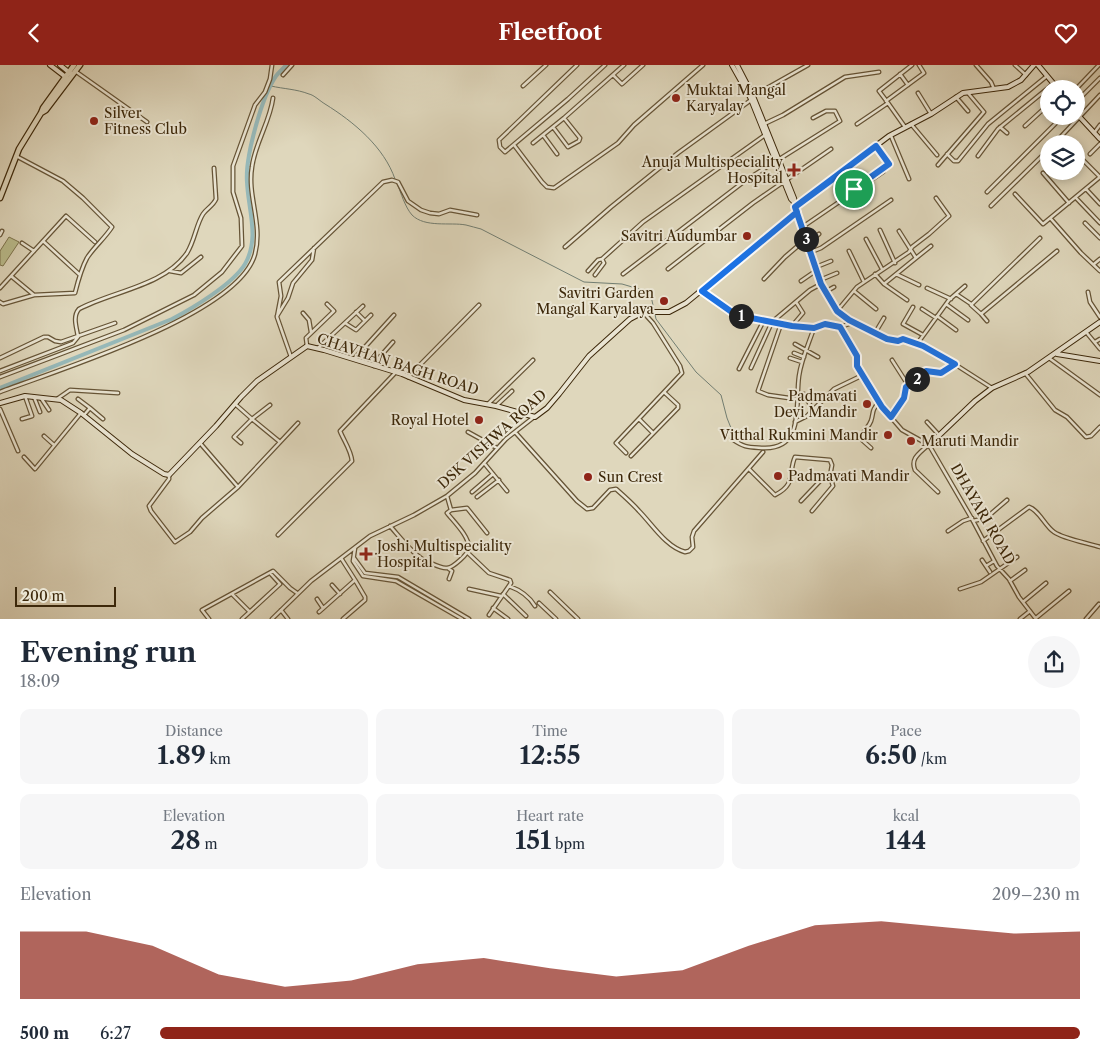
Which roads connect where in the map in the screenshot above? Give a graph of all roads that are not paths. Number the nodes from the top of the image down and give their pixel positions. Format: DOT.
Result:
graph roads {
  1 [pos="50,65"];
  2 [pos="60,65"];
  3 [pos="74,65"];
  4 [pos="80,65"];
  5 [pos="272,65"];
  6 [pos="292,65"];
  7 [pos="546,65"];
  8 [pos="577,65"];
  9 [pos="605,65"];
  10 [pos="624,65"];
  11 [pos="635,65"];
  12 [pos="643,65"];
  13 [pos="703,65"];
  14 [pos="735,65"];
  15 [pos="808,65"];
  16 [pos="912,65"];
  17 [pos="919,65"];
  18 [pos="976,65"];
  19 [pos="1015,65"];
  20 [pos="1034,65"];
  21 [pos="1038,65"];
  22 [pos="1099,65"];
  23 [pos="639,69"];
  24 [pos="879,72"];
  25 [pos="72,73"];
  26 [pos="283,75"];
  27 [pos="613,75"];
  28 [pos="900,75"];
  29 [pos="1026,75"];
  30 [pos="1047,76"];
  31 [pos="67,78"];
  32 [pos="1100,78"];
  33 [pos="1050,80"];
  34 [pos="1085,80"];
  35 [pos="908,85"];
  36 [pos="523,87"];
  37 [pos="994,89"];
  38 [pos="918,93"];
  39 [pos="968,93"];
  40 [pos="1085,93"];
  41 [pos="1040,95"];
  42 [pos="1100,95"];
  43 [pos="956,97"];
  44 [pos="273,98"];
  45 [pos="752,98"];
  46 [pos="887,102"];
  47 [pos="968,111"];
  48 [pos="1040,112"];
  49 [pos="1085,112"];
  50 [pos="931,114"];
  51 [pos="813,118"];
  52 [pos="564,119"];
  53 [pos="147,122"];
  54 [pos="1085,123"];
  55 [pos="764,124"];
  56 [pos="857,124"];
  57 [pos="911,124"];
  58 [pos="1054,125"];
  59 [pos="1072,125"];
  60 [pos="1100,125"];
  61 [pos="1025,126"];
  62 [pos="553,127"];
  63 [pos="905,127"];
  64 [pos="1000,127"];
  65 [pos="1007,133"];
  66 [pos="1094,133"];
  67 [pos="543,135"];
  68 [pos="765,135"];
  69 [pos="1063,135"];
  70 [pos="891,136"];
  71 [pos="1100,139"];
  72 [pos="533,143"];
  73 [pos="1100,144"];
  74 [pos="514,145"];
  75 [pos="876,146"];
  76 [pos="831,149"];
  77 [pos="557,154"];
  78 [pos="948,154"];
  79 [pos="1090,154"];
  80 [pos="937,155"];
  81 [pos="16,156"];
  82 [pos="978,156"];
  83 [pos="1040,158"];
  84 [pos="777,159"];
  85 [pos="1085,162"];
  86 [pos="938,165"];
  87 [pos="214,168"];
  88 [pos="883,172"];
  89 [pos="841,173"];
  90 [pos="1100,177"];
  91 [pos="909,179"];
  92 [pos="1049,180"];
  93 [pos="785,181"];
  94 [pos="1086,189"];
  95 [pos="987,192"];
  96 [pos="1015,194"];
  97 [pos="0,198"];
  98 [pos="936,198"];
  99 [pos="1076,198"];
  100 [pos="891,201"];
  101 [pos="1069,203"];
  102 [pos="1100,204"];
  103 [pos="795,205"];
  104 [pos="991,206"];
  105 [pos="797,212"];
  106 [pos="477,215"];
  107 [pos="1051,219"];
  108 [pos="1085,223"];
  109 [pos="1100,223"];
  110 [pos="801,228"];
  111 [pos="880,230"];
  112 [pos="899,231"];
  113 [pos="819,234"];
  114 [pos="1100,237"];
  115 [pos="1040,238"];
  116 [pos="866,239"];
  117 [pos="43,241"];
  118 [pos="807,241"];
  119 [pos="94,242"];
  120 [pos="22,243"];
  121 [pos="931,246"];
  122 [pos="565,247"];
  123 [pos="314,248"];
  124 [pos="910,248"];
  125 [pos="34,251"];
  126 [pos="849,251"];
  127 [pos="1057,251"];
  128 [pos="811,252"];
  129 [pos="201,257"];
  130 [pos="916,258"];
  131 [pos="602,259"];
  132 [pos="1100,259"];
  133 [pos="831,261"];
  134 [pos="895,263"];
  135 [pos="1094,264"];
  136 [pos="816,268"];
  137 [pos="668,269"];
  138 [pos="882,269"];
  139 [pos="170,271"];
  140 [pos="588,271"];
  141 [pos="1100,271"];
  142 [pos="837,273"];
  143 [pos="624,274"];
  144 [pos="875,274"];
  145 [pos="896,274"];
  146 [pos="80,275"];
  147 [pos="595,275"];
  148 [pos="11,276"];
  149 [pos="764,279"];
  150 [pos="801,281"];
  151 [pos="864,281"];
  152 [pos="820,282"];
  153 [pos="884,284"];
  154 [pos="919,285"];
  155 [pos="965,286"];
  156 [pos="834,287"];
  157 [pos="0,289"];
  158 [pos="927,289"];
  159 [pos="702,291"];
  160 [pos="825,291"];
  161 [pos="854,291"];
  162 [pos="1088,292"];
  163 [pos="956,294"];
  164 [pos="34,295"];
  165 [pos="950,299"];
  166 [pos="907,300"];
  167 [pos="0,302"];
  168 [pos="796,302"];
  169 [pos="327,303"];
  170 [pos="946,304"];
  171 [pos="479,305"];
  172 [pos="971,305"];
  173 [pos="363,306"];
  174 [pos="913,307"];
  175 [pos="836,309"];
  176 [pos="876,309"];
  177 [pos="922,309"];
  178 [pos="356,312"];
  179 [pos="645,312"];
  180 [pos="303,313"];
  181 [pos="981,314"];
  182 [pos="371,315"];
  183 [pos="394,315"];
  184 [pos="277,317"];
  185 [pos="936,317"];
  186 [pos="1100,317"];
  187 [pos="884,318"];
  188 [pos="764,320"];
  189 [pos="968,320"];
  190 [pos="365,321"];
  191 [pos="987,321"];
  192 [pos="772,322"];
  193 [pos="854,322"];
  194 [pos="1100,322"];
  195 [pos="115,323"];
  196 [pos="344,323"];
  197 [pos="781,324"];
  198 [pos="792,326"];
  199 [pos="840,327"];
  200 [pos="814,328"];
  201 [pos="956,330"];
  202 [pos="311,332"];
  203 [pos="1086,332"];
  204 [pos="875,333"];
  205 [pos="923,335"];
  206 [pos="78,337"];
  207 [pos="1100,339"];
  208 [pos="394,342"];
  209 [pos="1095,342"];
  210 [pos="916,344"];
  211 [pos="795,345"];
  212 [pos="306,347"];
  213 [pos="317,349"];
  214 [pos="806,349"];
  215 [pos="1100,349"];
  216 [pos="794,353"];
  217 [pos="1057,353"];
  218 [pos="1100,356"];
  219 [pos="291,357"];
  220 [pos="804,357"];
  221 [pos="818,357"];
  222 [pos="0,358"];
  223 [pos="790,358"];
  224 [pos="1050,358"];
  225 [pos="353,360"];
  226 [pos="533,360"];
  227 [pos="892,360"];
  228 [pos="1094,361"];
  229 [pos="1100,361"];
  230 [pos="802,362"];
  231 [pos="955,364"];
  232 [pos="374,366"];
  233 [pos="751,368"];
  234 [pos="740,369"];
  235 [pos="0,371"];
  236 [pos="396,372"];
  237 [pos="1025,373"];
  238 [pos="863,375"];
  239 [pos="0,377"];
  240 [pos="408,377"];
  241 [pos="908,385"];
  242 [pos="992,388"];
  243 [pos="512,391"];
  244 [pos="0,392"];
  245 [pos="664,392"];
  246 [pos="118,393"];
  247 [pos="804,394"];
  248 [pos="1100,395"];
  249 [pos="25,396"];
  250 [pos="34,397"];
  251 [pos="41,398"];
  252 [pos="56,399"];
  253 [pos="78,399"];
  254 [pos="796,399"];
  255 [pos="879,402"];
  256 [pos="0,403"];
  257 [pos="236,404"];
  258 [pos="488,404"];
  259 [pos="270,405"];
  260 [pos="496,406"];
  261 [pos="90,408"];
  262 [pos="0,409"];
  263 [pos="49,410"];
  264 [pos="813,410"];
  265 [pos="40,412"];
  266 [pos="83,414"];
  267 [pos="535,417"];
  268 [pos="891,417"];
  269 [pos="22,419"];
  270 [pos="103,419"];
  271 [pos="252,419"];
  272 [pos="639,419"];
  273 [pos="795,422"];
  274 [pos="298,423"];
  275 [pos="927,423"];
  276 [pos="1100,427"];
  277 [pos="468,432"];
  278 [pos="515,432"];
  279 [pos="654,433"];
  280 [pos="939,435"];
  281 [pos="44,436"];
  282 [pos="732,439"];
  283 [pos="199,442"];
  284 [pos="280,442"];
  285 [pos="241,443"];
  286 [pos="54,445"];
  287 [pos="929,445"];
  288 [pos="497,448"];
  289 [pos="871,448"];
  290 [pos="18,451"];
  291 [pos="763,452"];
  292 [pos="626,453"];
  293 [pos="631,456"];
  294 [pos="24,457"];
  295 [pos="484,463"];
  296 [pos="749,469"];
  297 [pos="493,474"];
  298 [pos="792,474"];
  299 [pos="169,475"];
  300 [pos="830,476"];
  301 [pos="822,479"];
  302 [pos="499,480"];
  303 [pos="238,487"];
  304 [pos="507,491"];
  305 [pos="472,492"];
  306 [pos="938,492"];
  307 [pos="447,496"];
  308 [pos="477,497"];
  309 [pos="1008,500"];
  310 [pos="801,501"];
  311 [pos="451,510"];
  312 [pos="812,511"];
  313 [pos="972,519"];
  314 [pos="390,526"];
  315 [pos="948,531"];
  316 [pos="487,533"];
  317 [pos="278,535"];
  318 [pos="983,541"];
  319 [pos="1100,547"];
  320 [pos="355,548"];
  321 [pos="468,553"];
  322 [pos="1017,557"];
  323 [pos="341,558"];
  324 [pos="982,560"];
  325 [pos="994,561"];
  326 [pos="986,566"];
  327 [pos="448,569"];
  328 [pos="1000,569"];
  329 [pos="1025,570"];
  330 [pos="990,572"];
  331 [pos="270,573"];
  332 [pos="449,579"];
  333 [pos="355,580"];
  334 [pos="1010,581"];
  335 [pos="1046,583"];
  336 [pos="332,585"];
  337 [pos="509,586"];
  338 [pos="469,589"];
  339 [pos="960,589"];
  340 [pos="1069,591"];
  341 [pos="550,592"];
  342 [pos="298,593"];
  343 [pos="232,594"];
  344 [pos="340,594"];
  345 [pos="502,595"];
  346 [pos="316,599"];
  347 [pos="437,602"];
  348 [pos="1023,602"];
  349 [pos="539,603"];
  350 [pos="1099,604"];
  351 [pos="535,606"];
  352 [pos="323,608"];
  353 [pos="494,608"];
  354 [pos="281,610"];
  355 [pos="249,611"];
  356 [pos="1030,611"];
  357 [pos="319,612"];
  358 [pos="489,615"];
  359 [pos="526,616"];
  360 [pos="1036,618"];
  361 [pos="210,619"];
  362 [pos="242,619"];
  363 [pos="272,619"];
  364 [pos="288,619"];
  365 [pos="343,619"];
  366 [pos="462,619"];
  367 [pos="469,619"];
  368 [pos="508,619"];
  369 [pos="556,619"];
  370 [pos="578,619"];
  371 [pos="1020,619"];
  372 [pos="1086,619"];
  1 -- 31 [label="street"];
  2 -- 25 [label="street"];
  3 -- 25 [label="main road"];
  4 -- 25 [label="main road"];
  5 -- 239 [label="street"];
  6 -- 26 [label="street"];
  7 -- 36 [label="street"];
  8 -- 74 [label="street"];
  9 -- 74 [label="street"];
  10 -- 27 [label="street"];
  11 -- 23 [label="street"];
  12 -- 23 [label="street"];
  13 -- 74 [label="street"];
  14 -- 45 [label="street"];
  15 -- 45 [label="street"];
  16 -- 28 [label="street"];
  17 -- 35 [label="street"];
  18 -- 37 [label="street"];
  19 -- 29 [label="street"];
  20 -- 29 [label="street"];
  21 -- 30 [label="street"];
  22 -- 34 [label="street"];
  23 -- 27 [label="street"];
  24 -- 55 [label="street"];
  25 -- 31 [label="main road"];
  25 -- 53 [label="street"];
  27 -- 52 [label="street"];
  28 -- 35 [label="street"];
  28 -- 46 [label="street"];
  29 -- 37 [label="street"];
  30 -- 33 [label="street"];
  30 -- 78 [label="street"];
  31 -- 81 [label="main road"];
  32 -- 40 [label="street"];
  35 -- 46 [label="street"];
  37 -- 39 [label="street"];
  38 -- 50 [label="street"];
  39 -- 43 [label="street"];
  39 -- 78 [label="street"];
  41 -- 64 [label="street"];
  42 -- 49 [label="street"];
  43 -- 47 [label="street"];
  43 -- 50 [label="street"];
  44 -- 244 [label="street"];
  45 -- 55 [label="street"];
  45 -- 68 [label="street"];
  45 -- 122 [label="street"];
  46 -- 56 [label="street"];
  46 -- 63 [label="street"];
  48 -- 61 [label="street"];
  50 -- 57 [label="street"];
  51 -- 84 [label="street"];
  52 -- 62 [label="street"];
  52 -- 62 [label="street"];
  54 -- 66 [label="street"];
  55 -- 84 [label="street"];
  57 -- 63 [label="street"];
  57 -- 80 [label="street"];
  58 -- 95 [label="street"];
  59 -- 69 [label="street"];
  60 -- 66 [label="street"];
  62 -- 67 [label="street"];
  63 -- 70 [label="street"];
  64 -- 65 [label="street"];
  64 -- 82 [label="street"];
  66 -- 71 [label="street"];
  67 -- 72 [label="street"];
  67 -- 77 [label="street"];
  68 -- 84 [label="street"];
  68 -- 131 [label="street"];
  70 -- 75 [label="street"];
  70 -- 91 [label="street"];
  73 -- 79 [label="street"];
  75 -- 89 [label="street"];
  75 -- 89 [label="street"];
  76 -- 93 [label="street"];
  78 -- 86 [label="street"];
  81 -- 97 [label="main road"];
  81 -- 146 [label="street"];
  83 -- 104 [label="street"];
  84 -- 93 [label="street"];
  84 -- 143 [label="street"];
  85 -- 90 [label="street"];
  87 -- 139 [label="street"];
  88 -- 110 [label="street"];
  89 -- 103 [label="street"];
  90 -- 94 [label="street"];
  92 -- 101 [label="street"];
  93 -- 103 [label="street"];
  93 -- 137 [label="street"];
  94 -- 99 [label="street"];
  94 -- 102 [label="street"];
  96 -- 107 [label="street"];
  98 -- 124 [label="street"];
  99 -- 101 [label="street"];
  99 -- 109 [label="street"];
  100 -- 128 [label="street"];
  101 -- 107 [label="street"];
  103 -- 105 [label="street"];
  105 -- 110 [label="street"];
  105 -- 159 [label="street"];
  106 -- 123 [label="street"];
  107 -- 135 [label="street"];
  108 -- 114 [label="street"];
  110 -- 118 [label="street"];
  111 -- 134 [label="street"];
  112 -- 124 [label="street"];
  113 -- 118 [label="street"];
  115 -- 172 [label="street"];
  116 -- 138 [label="street"];
  117 -- 119 [label="street"];
  117 -- 125 [label="street"];
  117 -- 146 [label="street"];
  118 -- 128 [label="street"];
  118 -- 149 [label="street"];
  120 -- 125 [label="street"];
  121 -- 130 [label="street"];
  123 -- 184 [label="street"];
  123 -- 184 [label="street"];
  124 -- 130 [label="street"];
  124 -- 134 [label="street"];
  125 -- 148 [label="street"];
  126 -- 151 [label="street"];
  127 -- 181 [label="street"];
  128 -- 136 [label="street"];
  129 -- 139 [label="street"];
  130 -- 145 [label="street"];
  131 -- 140 [label="street"];
  131 -- 147 [label="street"];
  132 -- 135 [label="street"];
  133 -- 136 [label="street"];
  134 -- 138 [label="street"];
  135 -- 141 [label="street"];
  136 -- 150 [label="street"];
  136 -- 152 [label="street"];
  138 -- 144 [label="street"];
  139 -- 206 [label="street"];
  142 -- 152 [label="street"];
  144 -- 151 [label="street"];
  144 -- 153 [label="street"];
  145 -- 153 [label="street"];
  145 -- 154 [label="street"];
  146 -- 164 [label="street"];
  148 -- 157 [label="street"];
  148 -- 164 [label="street"];
  151 -- 161 [label="street"];
  152 -- 160 [label="street"];
  152 -- 168 [label="street"];
  153 -- 166 [label="street"];
  155 -- 163 [label="street"];
  156 -- 160 [label="street"];
  158 -- 165 [label="street"];
  159 -- 179 [label="street"];
  159 -- 188 [label="street"];
  160 -- 175 [label="street"];
  161 -- 175 [label="street"];
  161 -- 176 [label="street"];
  162 -- 186 [label="street"];
  163 -- 165 [label="street"];
  163 -- 172 [label="street"];
  164 -- 167 [label="street"];
  165 -- 170 [label="street"];
  168 -- 192 [label="street"];
  168 -- 198 [label="street"];
  169 -- 202 [label="street"];
  170 -- 185 [label="street"];
  170 -- 189 [label="street"];
  171 -- 240 [label="street"];
  172 -- 181 [label="street"];
  173 -- 178 [label="street"];
  174 -- 205 [label="street"];
  175 -- 193 [label="street"];
  177 -- 185 [label="street"];
  178 -- 190 [label="street"];
  178 -- 196 [label="street"];
  179 -- 245 [label="street"];
  179 -- 267 [label="street, DSK VISHWA ROAD"];
  180 -- 202 [label="street"];
  181 -- 191 [label="street"];
  182 -- 190 [label="street"];
  183 -- 225 [label="street"];
  184 -- 219 [label="street"];
  185 -- 201 [label="street"];
  185 -- 205 [label="street"];
  187 -- 204 [label="street"];
  188 -- 192 [label="street"];
  188 -- 234 [label="street"];
  190 -- 196 [label="street"];
  192 -- 197 [label="street"];
  192 -- 233 [label="street"];
  193 -- 199 [label="street"];
  193 -- 204 [label="street"];
  194 -- 203 [label="street"];
  195 -- 206 [label="street"];
  196 -- 213 [label="street"];
  197 -- 198 [label="street"];
  197 -- 254 [label="street"];
  198 -- 200 [label="street"];
  199 -- 200 [label="street"];
  199 -- 238 [label="street"];
  200 -- 214 [label="street"];
  202 -- 212 [label="street"];
  203 -- 209 [label="street"];
  203 -- 217 [label="street"];
  204 -- 210 [label="street"];
  205 -- 210 [label="street"];
  206 -- 222 [label="street"];
  206 -- 235 [label="street"];
  207 -- 209 [label="street"];
  208 -- 232 [label="street"];
  209 -- 215 [label="street"];
  210 -- 231 [label="street"];
  211 -- 214 [label="street"];
  212 -- 213 [label="street, CHAVHAN BAGH ROAD"];
  212 -- 219 [label="street, CHAVHAN BAGH ROAD"];
  213 -- 225 [label="street, CHAVHAN BAGH ROAD"];
  214 -- 220 [label="street"];
  214 -- 221 [label="street"];
  216 -- 220 [label="street"];
  217 -- 224 [label="street"];
  217 -- 228 [label="street"];
  218 -- 228 [label="street"];
  219 -- 257 [label="street, CHAVHAN BAGH ROAD"];
  220 -- 230 [label="street"];
  223 -- 230 [label="street"];
  224 -- 237 [label="street"];
  224 -- 248 [label="street"];
  225 -- 232 [label="street, CHAVHAN BAGH ROAD"];
  226 -- 258 [label="street"];
  227 -- 241 [label="street"];
  228 -- 229 [label="street"];
  230 -- 254 [label="street"];
  231 -- 241 [label="street"];
  231 -- 242 [label="street"];
  232 -- 236 [label="street, CHAVHAN BAGH ROAD"];
  236 -- 240 [label="street, CHAVHAN BAGH ROAD"];
  236 -- 317 [label="street"];
  237 -- 242 [label="street"];
  237 -- 276 [label="street"];
  238 -- 255 [label="street"];
  238 -- 264 [label="street"];
  240 -- 258 [label="street, CHAVHAN BAGH ROAD"];
  241 -- 268 [label="street"];
  242 -- 280 [label="street"];
  243 -- 260 [label="street"];
  245 -- 272 [label="street"];
  245 -- 279 [label="street"];
  246 -- 252 [label="street"];
  247 -- 264 [label="street"];
  249 -- 250 [label="street"];
  249 -- 256 [label="street"];
  249 -- 269 [label="street"];
  250 -- 251 [label="street"];
  250 -- 265 [label="street"];
  251 -- 252 [label="street"];
  251 -- 263 [label="street"];
  252 -- 266 [label="street"];
  253 -- 261 [label="street"];
  254 -- 273 [label="street"];
  255 -- 268 [label="street"];
  255 -- 289 [label="street"];
  257 -- 271 [label="street"];
  257 -- 283 [label="street, CHAVHAN BAGH ROAD"];
  258 -- 260 [label="street, CHAVHAN BAGH ROAD"];
  259 -- 271 [label="street"];
  260 -- 267 [label="street, CHAVHAN BAGH ROAD"];
  261 -- 266 [label="street"];
  261 -- 270 [label="street"];
  262 -- 290 [label="street"];
  264 -- 273 [label="street"];
  266 -- 286 [label="street"];
  266 -- 299 [label="street"];
  267 -- 278 [label="street, DSK VISHWA ROAD"];
  268 -- 287 [label="street"];
  271 -- 284 [label="street"];
  271 -- 285 [label="street"];
  272 -- 279 [label="street"];
  272 -- 292 [label="street"];
  273 -- 282 [label="street"];
  274 -- 284 [label="street"];
  275 -- 280 [label="street"];
  277 -- 288 [label="street"];
  278 -- 288 [label="street, DSK VISHWA ROAD"];
  278 -- 296 [label="street"];
  279 -- 293 [label="street"];
  280 -- 287 [label="street"];
  281 -- 286 [label="street"];
  283 -- 299 [label="street, CHAVHAN BAGH ROAD"];
  283 -- 303 [label="street"];
  284 -- 303 [label="street"];
  286 -- 294 [label="street"];
  287 -- 306 [label="street"];
  287 -- 313 [label="street, DHAYARI ROAD"];
  288 -- 295 [label="street, DSK VISHWA ROAD"];
  291 -- 296 [label="street"];
  295 -- 297 [label="street"];
  295 -- 307 [label="street, DSK VISHWA ROAD"];
  296 -- 298 [label="street"];
  297 -- 302 [label="street"];
  297 -- 305 [label="street"];
  298 -- 300 [label="street"];
  298 -- 301 [label="street"];
  299 -- 303 [label="street"];
  300 -- 301 [label="street"];
  300 -- 312 [label="street"];
  301 -- 310 [label="street"];
  302 -- 304 [label="street"];
  302 -- 308 [label="street"];
  307 -- 311 [label="street"];
  307 -- 314 [label="street, DSK VISHWA ROAD"];
  309 -- 313 [label="street"];
  311 -- 316 [label="street"];
  311 -- 321 [label="street"];
  313 -- 315 [label="street"];
  313 -- 318 [label="street, DHAYARI ROAD"];
  314 -- 320 [label="street, DSK VISHWA ROAD"];
  314 -- 327 [label="street"];
  318 -- 319 [label="street"];
  318 -- 325 [label="street, DHAYARI ROAD"];
  320 -- 323 [label="street, DSK VISHWA ROAD"];
  320 -- 347 [label="street"];
  321 -- 327 [label="street"];
  321 -- 337 [label="street"];
  322 -- 328 [label="street"];
  323 -- 333 [label="street"];
  323 -- 342 [label="street, DSK VISHWA ROAD"];
  324 -- 326 [label="street"];
  325 -- 326 [label="street"];
  325 -- 328 [label="street, DHAYARI ROAD"];
  326 -- 330 [label="street"];
  327 -- 332 [label="street"];
  328 -- 334 [label="street, DHAYARI ROAD"];
  328 -- 339 [label="street"];
  329 -- 334 [label="street"];
  331 -- 342 [label="street"];
  331 -- 343 [label="street"];
  331 -- 355 [label="street"];
  333 -- 344 [label="street"];
  333 -- 365 [label="street"];
  334 -- 348 [label="street, DHAYARI ROAD"];
  335 -- 348 [label="street"];
  336 -- 344 [label="street"];
  337 -- 345 [label="street"];
  337 -- 351 [label="street"];
  338 -- 345 [label="street"];
  340 -- 360 [label="street"];
  341 -- 370 [label="street"];
  342 -- 354 [label="street, DSK VISHWA ROAD"];
  343 -- 355 [label="street"];
  343 -- 361 [label="street"];
  344 -- 352 [label="street"];
  345 -- 353 [label="street"];
  345 -- 359 [label="street"];
  346 -- 352 [label="street"];
  347 -- 366 [label="street"];
  347 -- 367 [label="street"];
  348 -- 356 [label="street, DHAYARI ROAD"];
  349 -- 369 [label="street"];
  350 -- 372 [label="street"];
  352 -- 357 [label="street"];
  353 -- 358 [label="street"];
  353 -- 368 [label="street"];
  354 -- 363 [label="street, DSK VISHWA ROAD"];
  354 -- 364 [label="street"];
  355 -- 362 [label="street"];
  356 -- 360 [label="street, DHAYARI ROAD"];
  356 -- 371 [label="street"];
}
